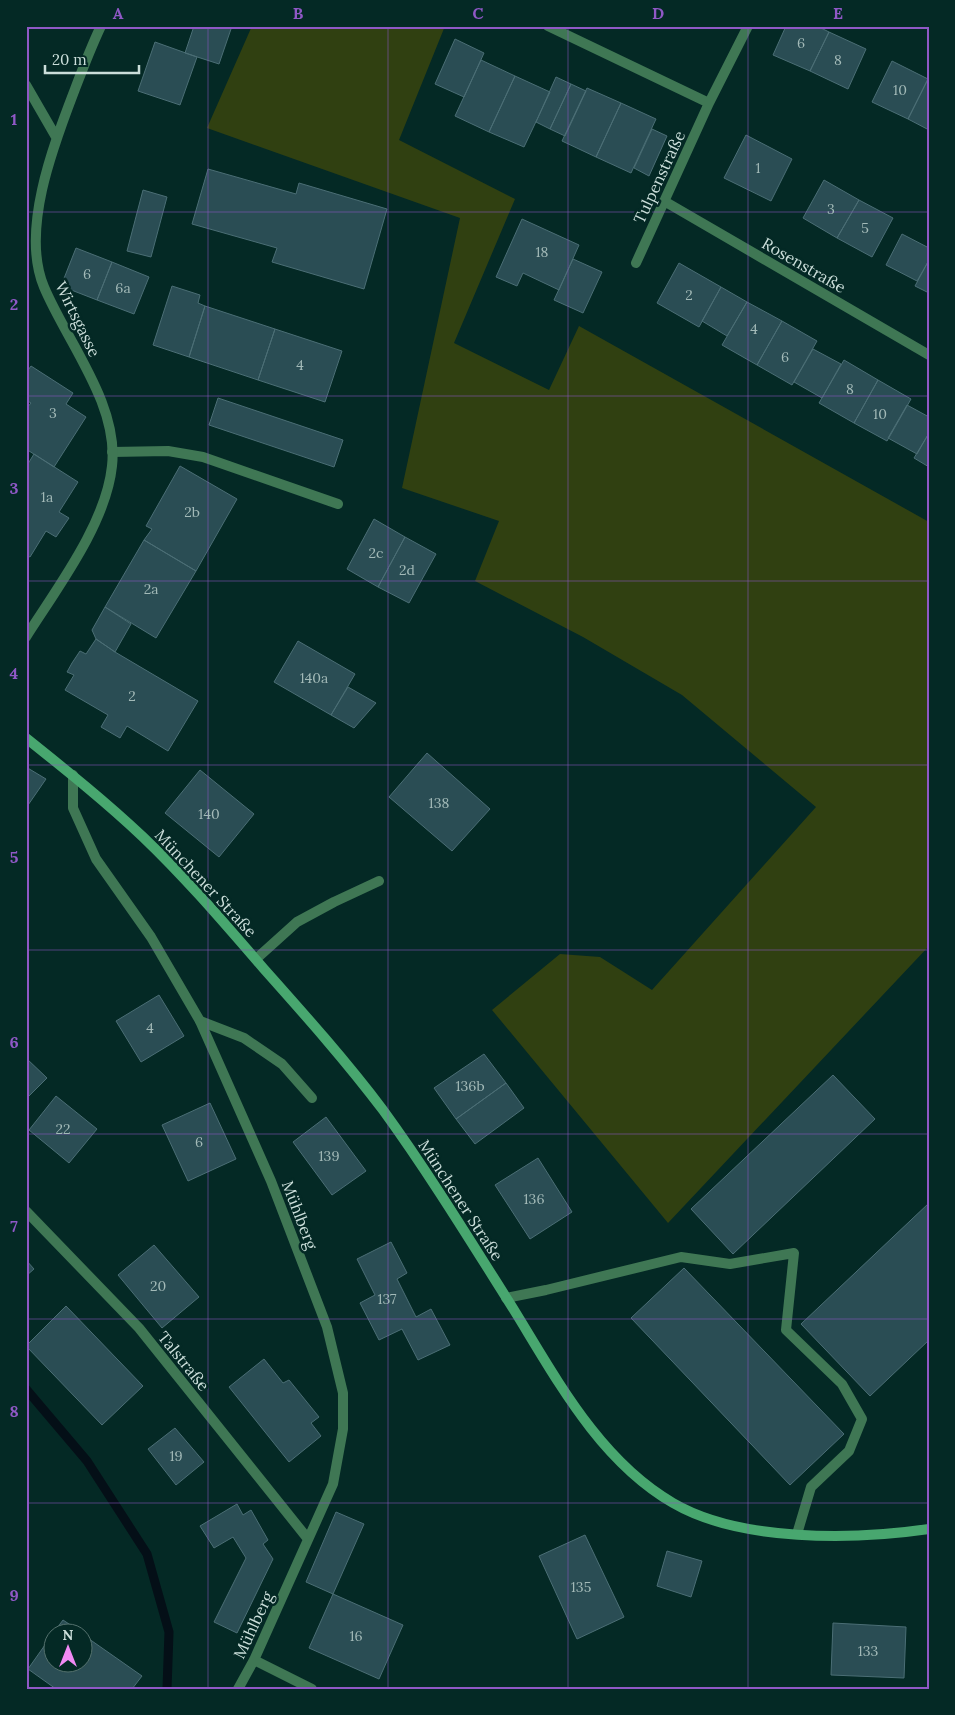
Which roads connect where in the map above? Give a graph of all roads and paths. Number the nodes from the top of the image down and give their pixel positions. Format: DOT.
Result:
graph roads {
  1 [pos="101,26"];
  2 [pos="548,26"];
  3 [pos="748,26"];
  4 [pos="26,85"];
  5 [pos="709,103"];
  6 [pos="56,137"];
  7 [pos="664,201"];
  8 [pos="636,263"];
  9 [pos="929,355"];
  10 [pos="112,452"];
  11 [pos="338,504"];
  12 [pos="26,637"];
  13 [pos="26,738"];
  14 [pos="73,775"];
  15 [pos="379,881"];
  16 [pos="256,959"];
  17 [pos="200,1021"];
  18 [pos="312,1098"];
  19 [pos="26,1212"];
  20 [pos="506,1298"];
  21 [pos="929,1529"];
  22 [pos="797,1534"];
  23 [pos="308,1538"];
  24 [pos="254,1660"];
  25 [pos="238,1689"];
  26 [pos="312,1689"];
  1 -- 6 [label="street, Wirtsgasse"];
  2 -- 5 [label="street"];
  3 -- 5 [label="street, Tulpenstraße"];
  4 -- 6 [label="street"];
  5 -- 7 [label="street, Tulpenstraße"];
  6 -- 10 [label="street, Wirtsgasse"];
  7 -- 8 [label="street, Tulpenstraße"];
  7 -- 9 [label="street, Rosenstraße"];
  10 -- 11 [label="street"];
  10 -- 12 [label="street, Wirtsgasse"];
  13 -- 14 [label="street, Münchener Straße"];
  14 -- 16 [label="street, Münchener Straße"];
  14 -- 17 [label="street, Mühlberg"];
  15 -- 16 [label="street"];
  16 -- 20 [label="street, Münchener Straße"];
  17 -- 18 [label="street"];
  17 -- 23 [label="street, Mühlberg"];
  19 -- 23 [label="street, Talstraße"];
  20 -- 22 [label="street, Münchener Straße"];
  20 -- 22 [label="street"];
  21 -- 22 [label="street, Münchener Straße"];
  23 -- 24 [label="street, Mühlberg"];
  24 -- 25 [label="street, Mühlberg"];
  24 -- 26 [label="street"];
}
